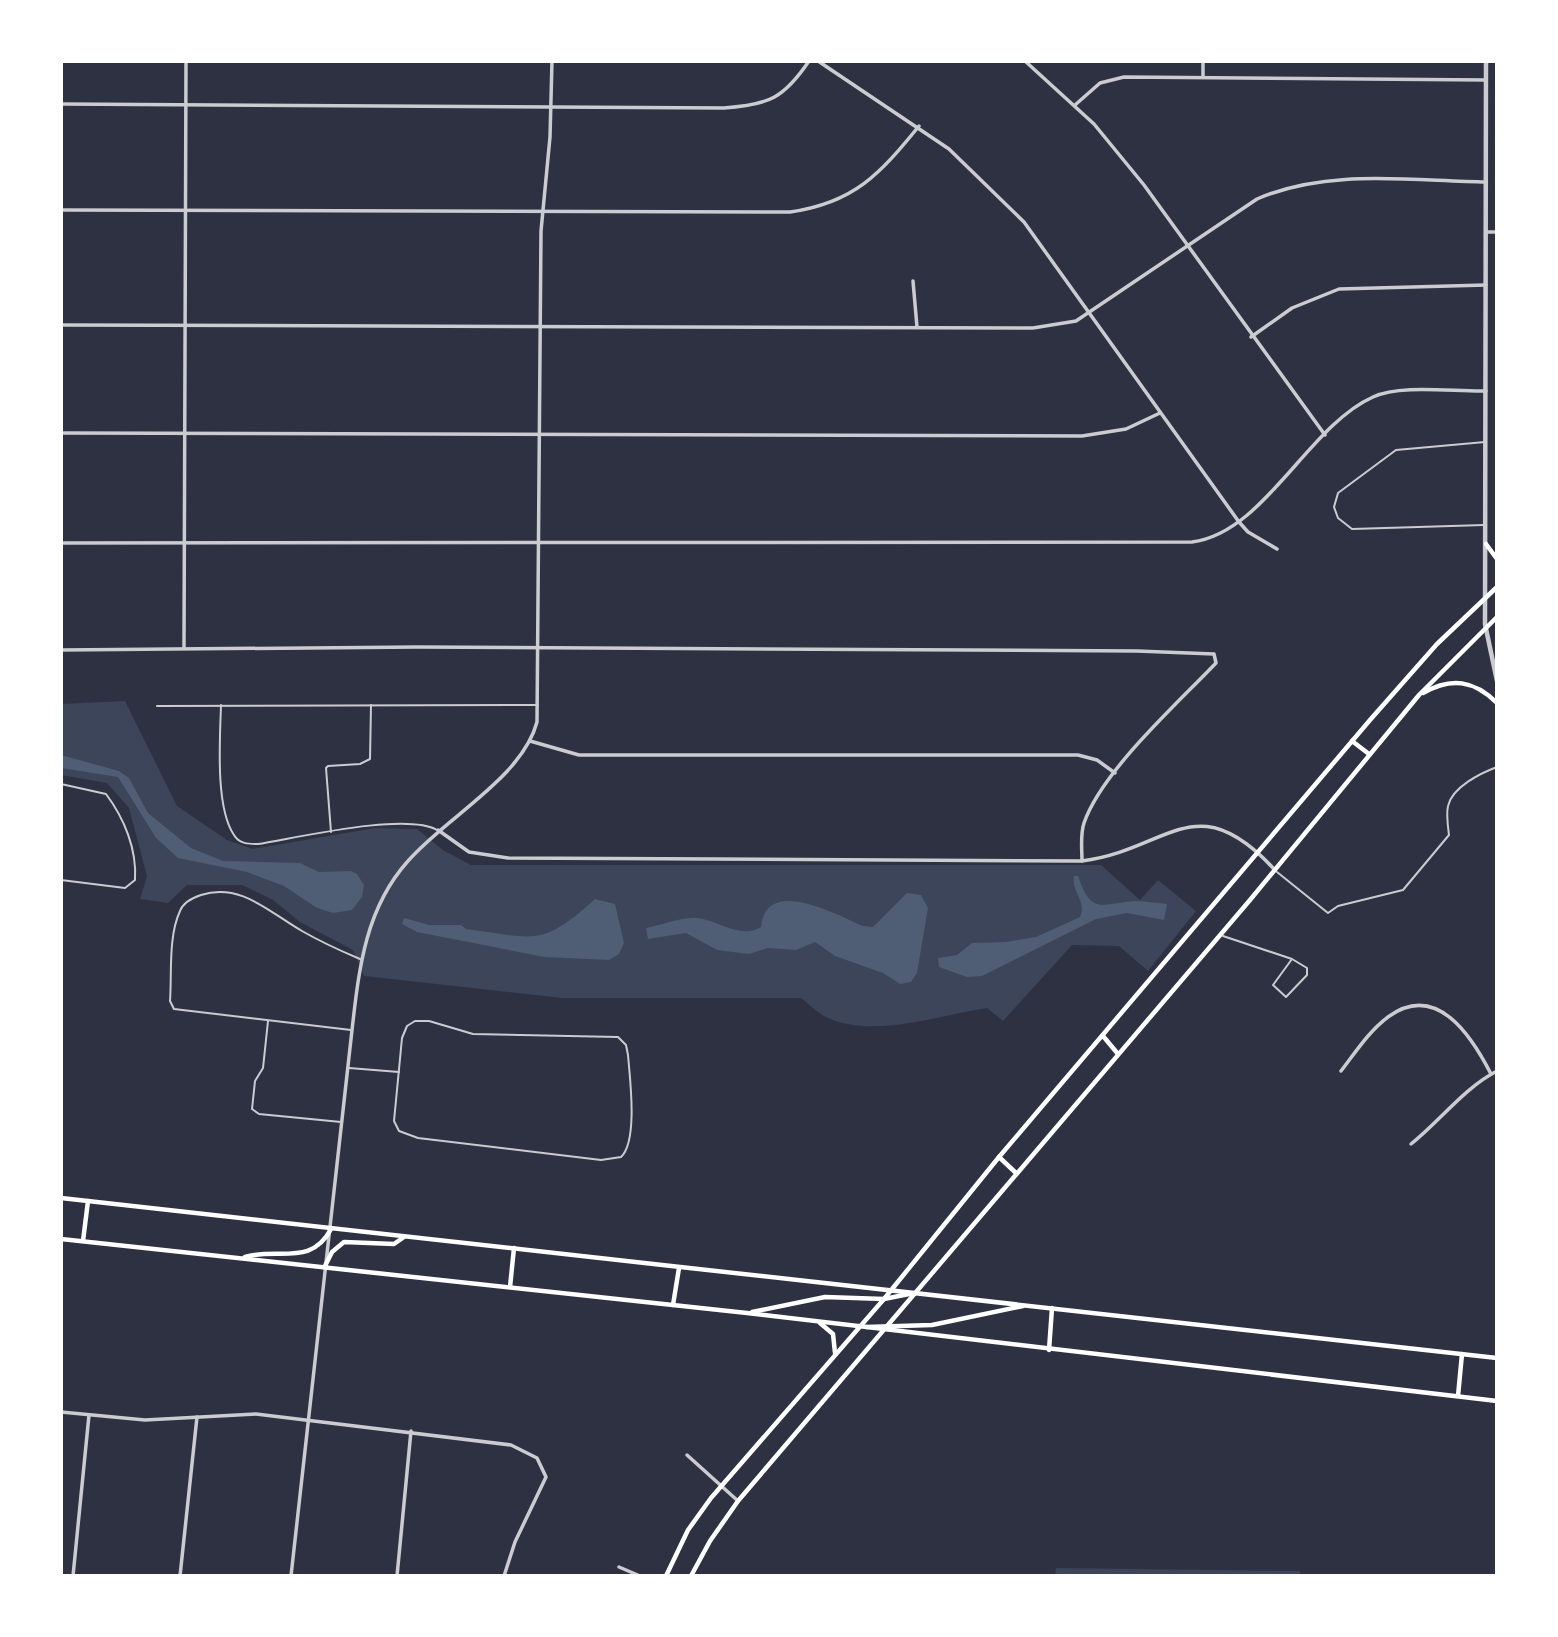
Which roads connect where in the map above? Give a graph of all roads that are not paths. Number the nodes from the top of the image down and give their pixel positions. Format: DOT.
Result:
graph roads {
  1 [pos="186,61"];
  2 [pos="552,61"];
  3 [pos="809,61"];
  4 [pos="818,61"];
  5 [pos="1025,61"];
  6 [pos="1203,61"];
  7 [pos="1486,61"];
  8 [pos="1203,76"];
  9 [pos="1486,80"];
  10 [pos="61,104"];
  11 [pos="1075,104"];
  12 [pos="185,105"];
  13 [pos="552,108"];
  14 [pos="919,126"];
  15 [pos="1486,182"];
  16 [pos="188,209"];
  17 [pos="61,210"];
  18 [pos="542,212"];
  19 [pos="1486,232"];
  20 [pos="1497,232"];
  21 [pos="1186,244"];
  22 [pos="913,281"];
  23 [pos="1486,285"];
  24 [pos="1091,312"];
  25 [pos="61,325"];
  26 [pos="187,325"];
  27 [pos="541,326"];
  28 [pos="917,327"];
  29 [pos="1251,337"];
  30 [pos="1486,391"];
  31 [pos="1160,412"];
  32 [pos="186,432"];
  33 [pos="61,433"];
  34 [pos="541,433"];
  35 [pos="1325,435"];
  36 [pos="1486,442"];
  37 [pos="1239,522"];
  38 [pos="1486,525"];
  39 [pos="185,541"];
  40 [pos="540,541"];
  41 [pos="61,543"];
  42 [pos="1486,544"];
  43 [pos="1277,549"];
  44 [pos="1497,559"];
  45 [pos="1497,586"];
  46 [pos="1486,597"];
  47 [pos="1497,617"];
  48 [pos="1486,627"];
  49 [pos="184,648"];
  50 [pos="540,649"];
  51 [pos="61,650"];
  52 [pos="1497,681"];
  53 [pos="1419,695"];
  54 [pos="1497,703"];
  55 [pos="221,705"];
  56 [pos="371,705"];
  57 [pos="539,705"];
  58 [pos="157,706"];
  59 [pos="530,741"];
  60 [pos="1352,741"];
  61 [pos="1369,754"];
  62 [pos="1497,766"];
  63 [pos="1115,773"];
  64 [pos="61,784"];
  65 [pos="438,830"];
  66 [pos="331,833"];
  67 [pos="1259,853"];
  68 [pos="1082,862"];
  69 [pos="1274,869"];
  70 [pos="61,880"];
  71 [pos="1218,935"];
  72 [pos="360,959"];
  73 [pos="1292,959"];
  74 [pos="268,1021"];
  75 [pos="352,1030"];
  76 [pos="1103,1036"];
  77 [pos="1118,1054"];
  78 [pos="348,1068"];
  79 [pos="1497,1070"];
  80 [pos="1341,1071"];
  81 [pos="399,1072"];
  82 [pos="1491,1074"];
  83 [pos="342,1122"];
  84 [pos="1410,1144"];
  85 [pos="999,1157"];
  86 [pos="1016,1173"];
  87 [pos="61,1198"];
  88 [pos="88,1201"];
  89 [pos="331,1229"];
  90 [pos="405,1236"];
  91 [pos="61,1239"];
  92 [pos="83,1241"];
  93 [pos="514,1248"];
  94 [pos="241,1258"];
  95 [pos="325,1266"];
  96 [pos="679,1268"];
  97 [pos="510,1287"];
  98 [pos="890,1291"];
  99 [pos="914,1293"];
  100 [pos="884,1299"];
  101 [pos="673,1305"];
  102 [pos="1027,1306"];
  103 [pos="1052,1308"];
  104 [pos="747,1314"];
  105 [pos="819,1322"];
  106 [pos="889,1325"];
  107 [pos="858,1327"];
  108 [pos="883,1331"];
  109 [pos="1049,1350"];
  110 [pos="835,1354"];
  111 [pos="1462,1354"];
  112 [pos="1497,1358"];
  113 [pos="1458,1396"];
  114 [pos="1497,1401"];
  115 [pos="61,1412"];
  116 [pos="89,1415"];
  117 [pos="197,1418"];
  118 [pos="308,1419"];
  119 [pos="411,1431"];
  120 [pos="687,1455"];
  121 [pos="721,1486"];
  122 [pos="738,1501"];
  123 [pos="619,1567"];
  124 [pos="73,1576"];
  125 [pos="180,1576"];
  126 [pos="291,1576"];
  127 [pos="397,1576"];
  128 [pos="504,1576"];
  129 [pos="640,1576"];
  130 [pos="666,1576"];
  131 [pos="691,1576"];
  1 -- 12 [label="street"];
  2 -- 13 [label="street"];
  3 -- 13 [label="street"];
  4 -- 14 [label="street"];
  5 -- 11 [label="street"];
  6 -- 8 [label="street"];
  7 -- 9 [label="street"];
  8 -- 9 [label="street"];
  8 -- 11 [label="street"];
  9 -- 15 [label="street"];
  10 -- 12 [label="street"];
  11 -- 21 [label="street"];
  12 -- 13 [label="street"];
  12 -- 16 [label="street"];
  13 -- 18 [label="street"];
  14 -- 18 [label="street"];
  14 -- 24 [label="street"];
  15 -- 19 [label="street"];
  15 -- 21 [label="street"];
  16 -- 17 [label="street"];
  16 -- 18 [label="street"];
  16 -- 26 [label="street"];
  18 -- 27 [label="street"];
  19 -- 20 [label="street"];
  19 -- 23 [label="street"];
  21 -- 24 [label="street"];
  21 -- 29 [label="street"];
  22 -- 28 [label="street"];
  23 -- 29 [label="street"];
  23 -- 30 [label="street"];
  24 -- 28 [label="street"];
  24 -- 31 [label="street"];
  25 -- 26 [label="street"];
  26 -- 27 [label="street"];
  26 -- 32 [label="street"];
  27 -- 28 [label="street"];
  27 -- 34 [label="street"];
  29 -- 35 [label="street"];
  30 -- 35 [label="street"];
  30 -- 36 [label="street"];
  31 -- 34 [label="street"];
  31 -- 37 [label="street"];
  32 -- 33 [label="street"];
  32 -- 34 [label="street"];
  32 -- 39 [label="street"];
  34 -- 40 [label="street"];
  35 -- 37 [label="street"];
  36 -- 38 [label="street"];
  36 -- 38 [label="lane"];
  37 -- 40 [label="street"];
  37 -- 43 [label="street"];
  38 -- 42 [label="street"];
  39 -- 40 [label="street"];
  39 -- 41 [label="street"];
  39 -- 49 [label="street"];
  40 -- 50 [label="street"];
  42 -- 44 [label="main road"];
  42 -- 46 [label="street"];
  45 -- 46 [label="main road"];
  46 -- 48 [label="street"];
  46 -- 60 [label="main road"];
  47 -- 48 [label="main road"];
  48 -- 52 [label="street"];
  48 -- 53 [label="main road"];
  49 -- 50 [label="street"];
  49 -- 51 [label="street"];
  50 -- 57 [label="street"];
  50 -- 63 [label="street"];
  53 -- 54 [label="main road"];
  53 -- 61 [label="main road"];
  55 -- 56 [label="lane"];
  55 -- 58 [label="lane"];
  55 -- 66 [label="lane"];
  56 -- 57 [label="lane"];
  56 -- 66 [label="lane"];
  57 -- 59 [label="street"];
  59 -- 63 [label="street"];
  59 -- 65 [label="street"];
  60 -- 61 [label="main road"];
  60 -- 67 [label="main road"];
  61 -- 69 [label="main road"];
  62 -- 69 [label="lane"];
  63 -- 68 [label="street"];
  64 -- 70 [label="lane"];
  65 -- 66 [label="lane"];
  65 -- 68 [label="street"];
  65 -- 72 [label="street"];
  67 -- 68 [label="street"];
  67 -- 69 [label="street"];
  67 -- 76 [label="main road"];
  69 -- 71 [label="main road"];
  71 -- 73 [label="lane"];
  71 -- 77 [label="main road"];
  72 -- 74 [label="lane"];
  72 -- 75 [label="street"];
  73 -- 73 [label="lane"];
  74 -- 75 [label="lane"];
  74 -- 83 [label="lane"];
  75 -- 78 [label="street"];
  76 -- 77 [label="main road"];
  76 -- 85 [label="main road"];
  77 -- 86 [label="main road"];
  78 -- 81 [label="lane"];
  78 -- 83 [label="street"];
  79 -- 82 [label="street"];
  80 -- 82 [label="street"];
  81 -- 81 [label="lane"];
  82 -- 84 [label="street"];
  83 -- 89 [label="street"];
  85 -- 86 [label="main road"];
  85 -- 98 [label="main road"];
  86 -- 99 [label="main road"];
  87 -- 88 [label="main road"];
  88 -- 89 [label="main road"];
  88 -- 92 [label="main road"];
  89 -- 90 [label="main road"];
  89 -- 94 [label="main road"];
  89 -- 95 [label="street"];
  90 -- 93 [label="main road"];
  90 -- 95 [label="main road"];
  91 -- 92 [label="main road"];
  92 -- 94 [label="main road"];
  93 -- 96 [label="main road"];
  93 -- 97 [label="main road"];
  94 -- 95 [label="main road"];
  95 -- 97 [label="main road"];
  95 -- 118 [label="street"];
  96 -- 98 [label="main road"];
  96 -- 101 [label="main road"];
  97 -- 101 [label="main road"];
  98 -- 99 [label="main road"];
  98 -- 100 [label="main road"];
  99 -- 100 [label="main road"];
  99 -- 102 [label="main road"];
  99 -- 106 [label="main road"];
  100 -- 104 [label="main road"];
  100 -- 107 [label="main road"];
  101 -- 104 [label="main road"];
  102 -- 103 [label="main road"];
  102 -- 106 [label="main road"];
  103 -- 109 [label="main road"];
  103 -- 111 [label="main road"];
  104 -- 105 [label="main road"];
  105 -- 107 [label="main road"];
  105 -- 110 [label="main road"];
  106 -- 107 [label="main road"];
  106 -- 108 [label="main road"];
  107 -- 108 [label="main road"];
  107 -- 110 [label="main road"];
  108 -- 109 [label="main road"];
  108 -- 122 [label="main road"];
  109 -- 113 [label="main road"];
  110 -- 121 [label="main road"];
  111 -- 112 [label="main road"];
  111 -- 113 [label="main road"];
  113 -- 114 [label="main road"];
  115 -- 116 [label="street"];
  116 -- 117 [label="street"];
  116 -- 124 [label="street"];
  117 -- 118 [label="street"];
  117 -- 125 [label="street"];
  118 -- 119 [label="street"];
  118 -- 126 [label="street"];
  119 -- 127 [label="street"];
  119 -- 128 [label="street"];
  120 -- 121 [label="street"];
  121 -- 122 [label="street"];
  121 -- 130 [label="main road"];
  122 -- 131 [label="main road"];
  123 -- 129 [label="street"];
}
